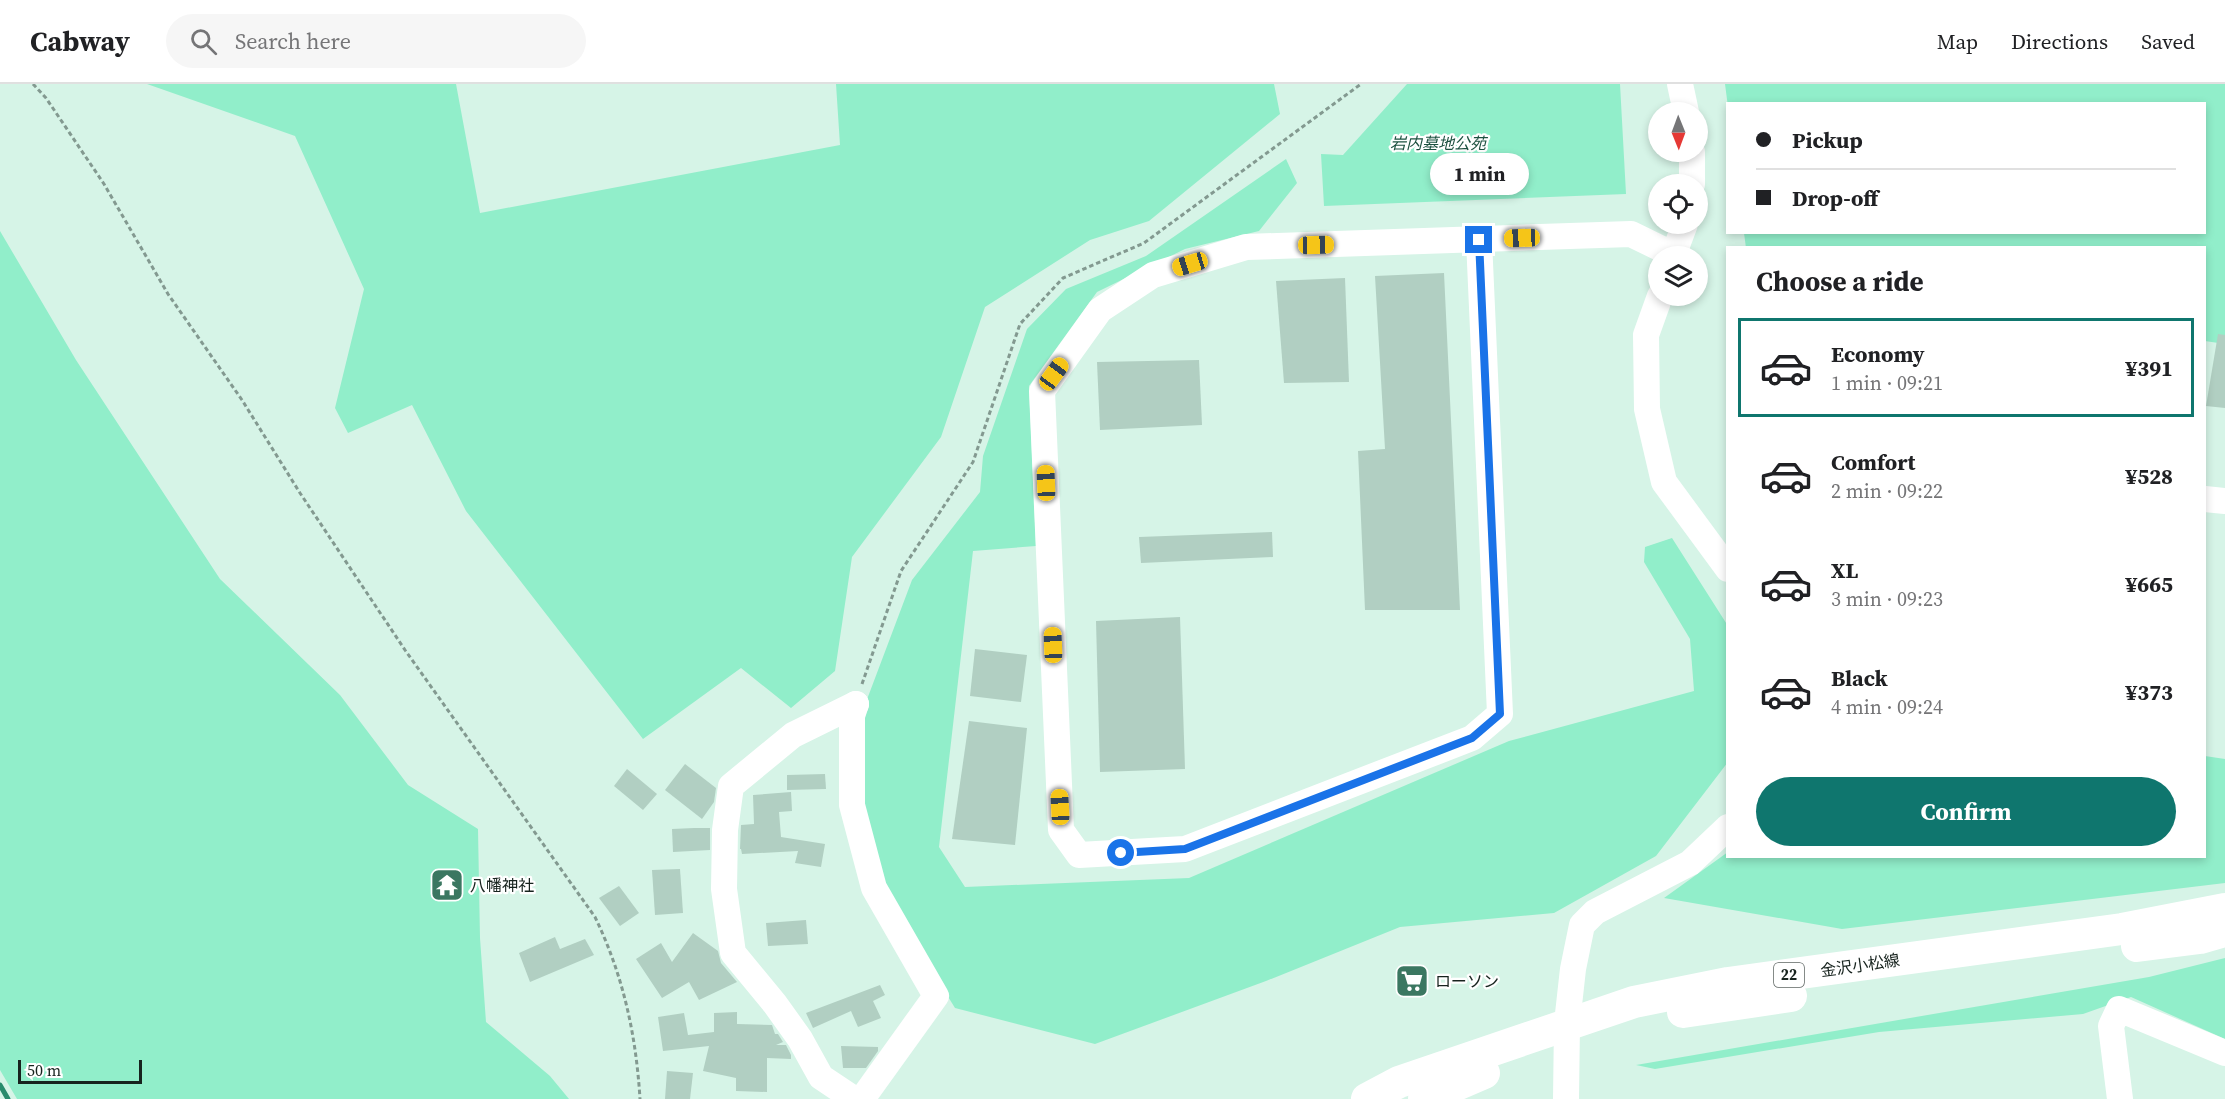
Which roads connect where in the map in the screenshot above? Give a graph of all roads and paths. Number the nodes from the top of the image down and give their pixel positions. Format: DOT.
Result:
graph roads {
  1 [pos="33,84"];
  2 [pos="1680,84"];
  3 [pos="1684,102"];
  4 [pos="1479,240"];
  5 [pos="1654,246"];
  6 [pos="1657,306"];
  7 [pos="2206,499"];
  8 [pos="2225,501"];
  9 [pos="1726,566"];
  10 [pos="1726,829"];
  11 [pos="2225,909"];
  12 [pos="2225,931"];
  13 [pos="1567,1033"];
  14 [pos="2225,1053"];
  15 [pos="640,1099"];
  16 [pos="854,1099"];
  17 [pos="862,1099"];
  18 [pos="1367,1099"];
  19 [pos="1424,1099"];
  20 [pos="1566,1099"];
  21 [pos="2120,1099"];
  1 -- 15 [label="path"];
  2 -- 3 [label="street"];
  4 -- 4 [label="street"];
  4 -- 5 [label="street"];
  6 -- 9 [label="street"];
  7 -- 8 [label="street"];
  10 -- 13 [label="street"];
  11 -- 13 [label="main road, 金沢小松線 / 22"];
  12 -- 13 [label="main road, 金沢小松線 / 22"];
  13 -- 18 [label="main road, 金沢小松線 / 22"];
  13 -- 19 [label="main road, 金沢小松線 / 22"];
  13 -- 20 [label="street"];
  14 -- 21 [label="street"];
  16 -- 17 [label="street"];
}
